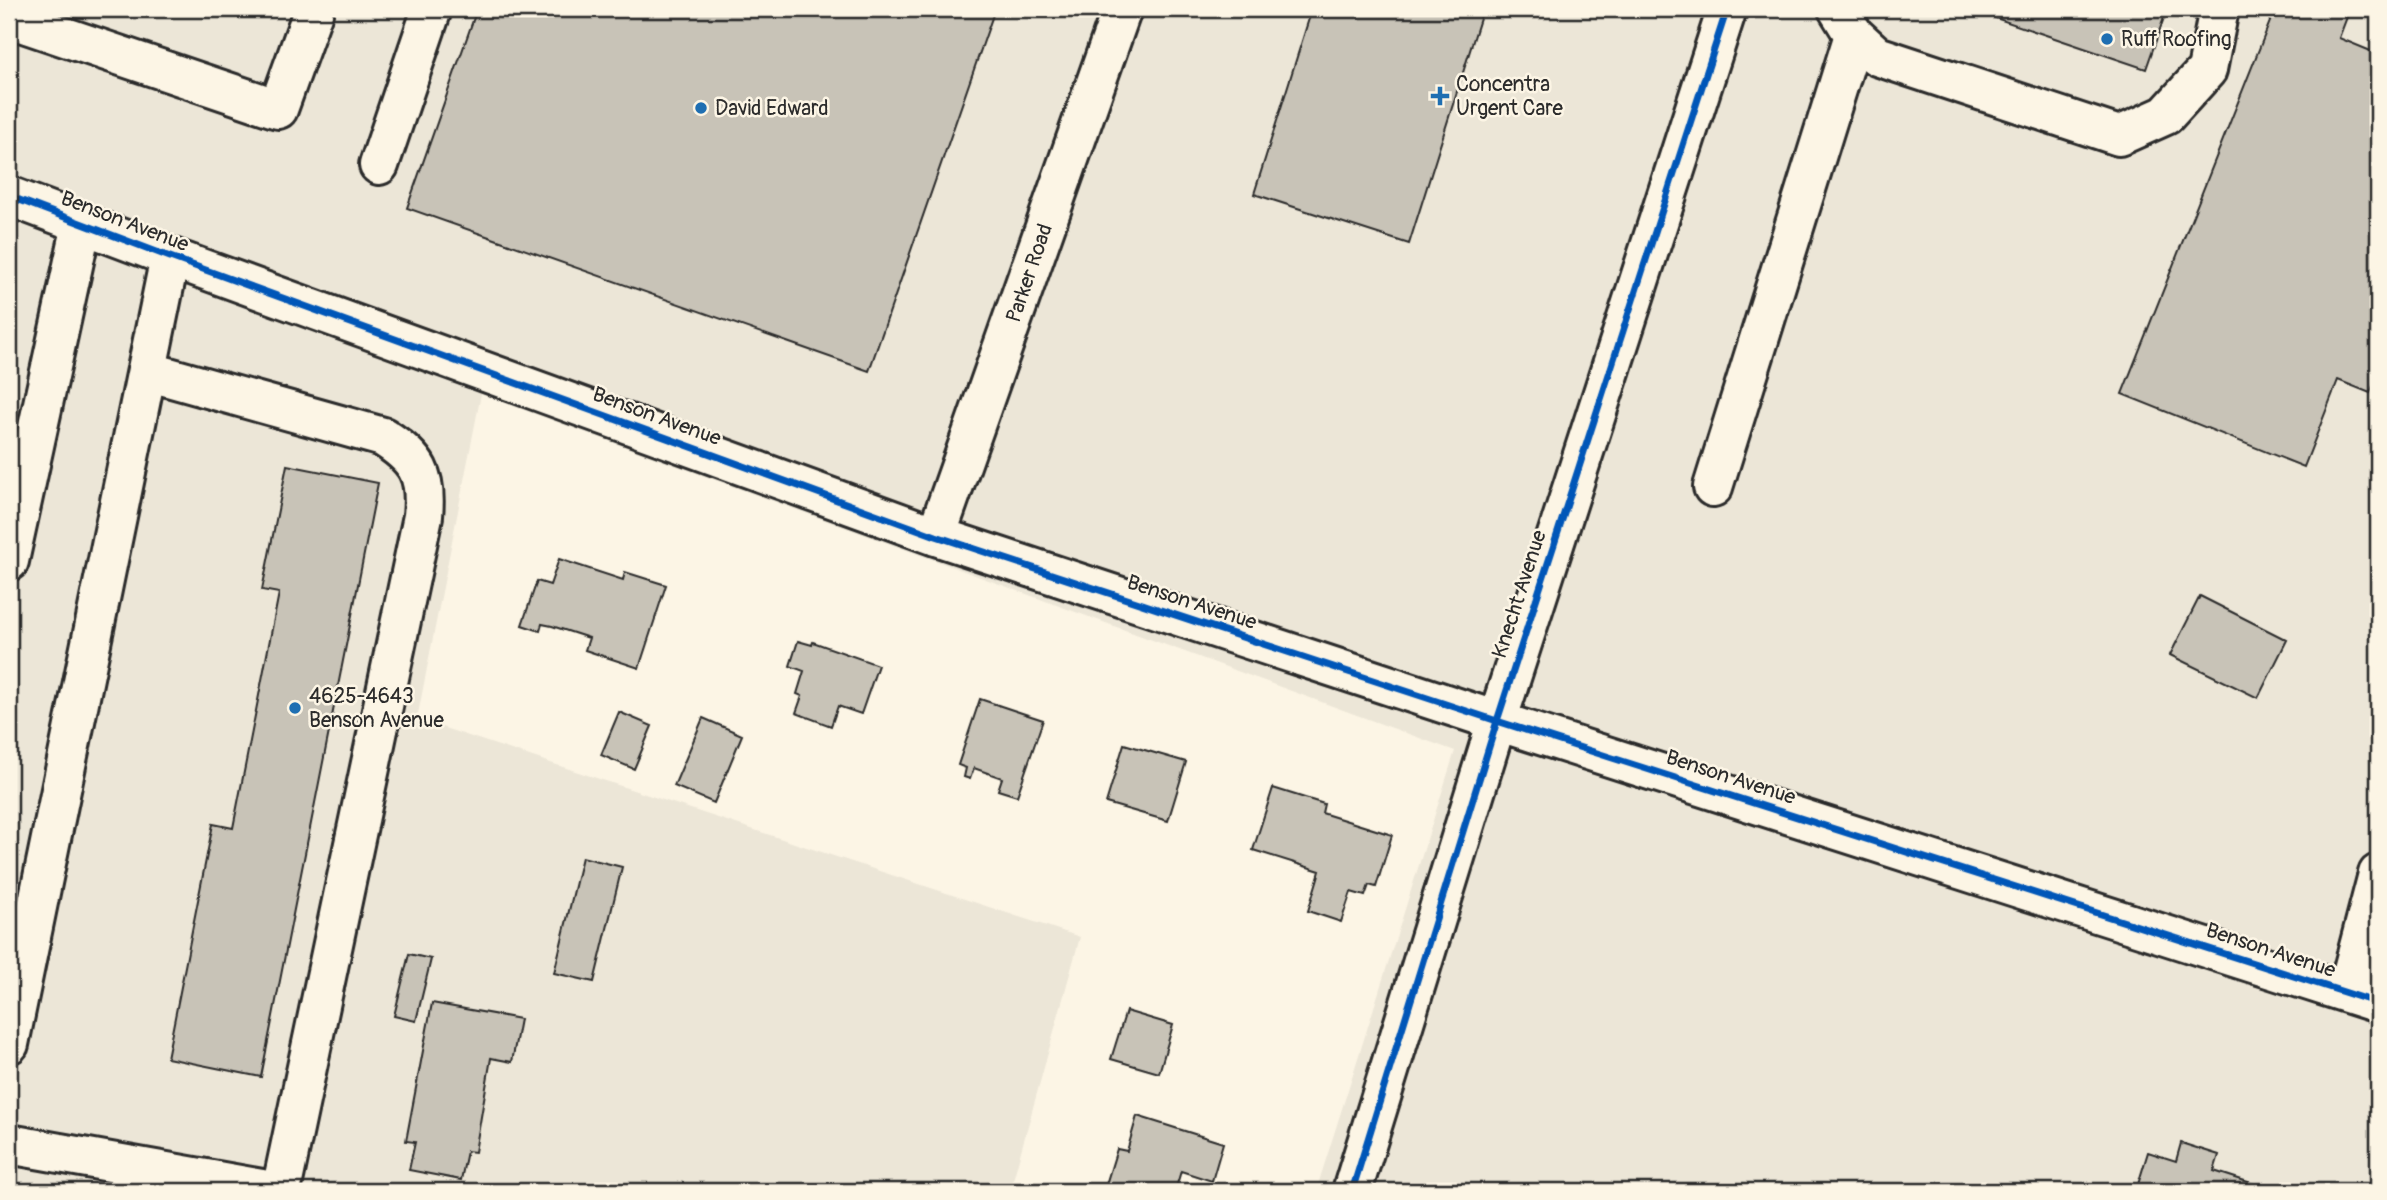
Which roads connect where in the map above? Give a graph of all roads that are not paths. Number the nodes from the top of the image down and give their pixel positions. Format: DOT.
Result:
graph roads {
  1 [pos="314,9"];
  2 [pos="432,9"];
  3 [pos="1122,9"];
  4 [pos="1727,9"];
  5 [pos="2219,9"];
  6 [pos="9,18"];
  7 [pos="1846,22"];
  8 [pos="379,165"];
  9 [pos="9,196"];
  10 [pos="82,224"];
  11 [pos="170,257"];
  12 [pos="147,371"];
  13 [pos="1713,487"];
  14 [pos="936,536"];
  15 [pos="9,561"];
  16 [pos="1497,721"];
  17 [pos="2378,874"];
  18 [pos="2362,998"];
  19 [pos="9,1044"];
  20 [pos="9,1144"];
  21 [pos="273,1191"];
  22 [pos="281,1191"];
  23 [pos="1352,1191"];
  1 -- 6 [label="street"];
  2 -- 8 [label="street"];
  3 -- 14 [label="street, Parker Road"];
  4 -- 16 [label="street, Knecht Avenue"];
  5 -- 7 [label="street"];
  7 -- 13 [label="street"];
  9 -- 10 [label="street, Benson Avenue"];
  10 -- 11 [label="street, Benson Avenue"];
  10 -- 15 [label="street"];
  11 -- 12 [label="street"];
  11 -- 14 [label="street, Benson Avenue"];
  12 -- 19 [label="street"];
  12 -- 22 [label="street"];
  14 -- 16 [label="street, Benson Avenue"];
  16 -- 18 [label="street, Benson Avenue"];
  16 -- 23 [label="street, Knecht Avenue"];
  17 -- 18 [label="street"];
  20 -- 21 [label="street"];
}
